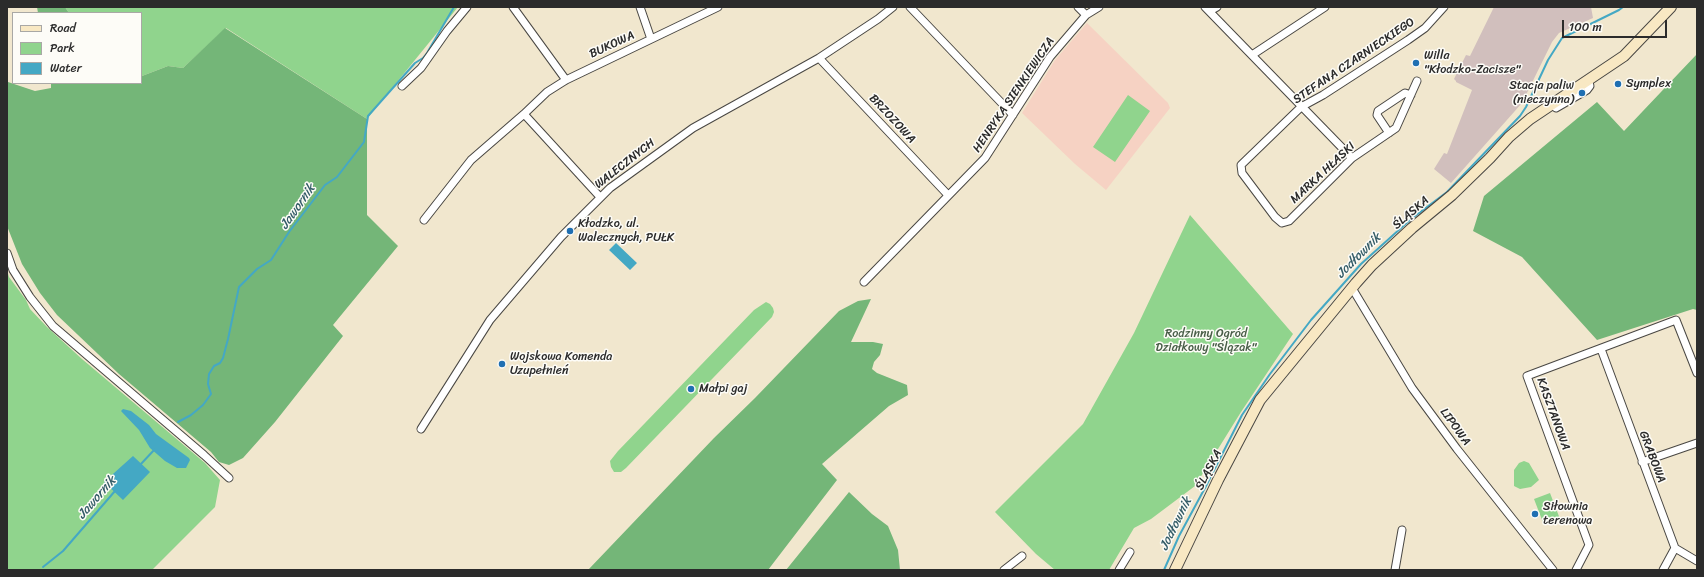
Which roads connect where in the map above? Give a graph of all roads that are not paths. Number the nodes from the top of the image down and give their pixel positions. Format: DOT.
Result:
graph roads {
  1 [pos="468,7"];
  2 [pos="513,7"];
  3 [pos="640,7"];
  4 [pos="718,7"];
  5 [pos="893,7"];
  6 [pos="910,7"];
  7 [pos="1078,7"];
  8 [pos="1099,7"];
  9 [pos="1217,7"];
  10 [pos="1325,7"];
  11 [pos="1444,7"];
  12 [pos="1671,7"];
  13 [pos="1208,9"];
  14 [pos="1086,15"];
  15 [pos="651,39"];
  16 [pos="1252,55"];
  17 [pos="819,58"];
  18 [pos="566,80"];
  19 [pos="1417,81"];
  20 [pos="402,86"];
  21 [pos="1411,95"];
  22 [pos="1301,107"];
  23 [pos="524,114"];
  24 [pos="1013,115"];
  25 [pos="1389,133"];
  26 [pos="1352,158"];
  27 [pos="948,195"];
  28 [pos="600,197"];
  29 [pos="424,220"];
  30 [pos="1282,223"];
  31 [pos="7,253"];
  32 [pos="864,282"];
  33 [pos="1352,288"];
  34 [pos="1601,349"];
  35 [pos="1697,373"];
  36 [pos="421,429"];
  37 [pos="1697,443"];
  38 [pos="1642,462"];
  39 [pos="229,478"];
  40 [pos="1402,530"];
  41 [pos="1675,548"];
  42 [pos="1130,552"];
  43 [pos="1022,556"];
  44 [pos="1697,561"];
  45 [pos="1004,570"];
  46 [pos="1119,570"];
  47 [pos="1174,570"];
  48 [pos="1395,570"];
  49 [pos="1553,570"];
  50 [pos="1576,570"];
  51 [pos="1663,570"];
  1 -- 20 [label="street"];
  2 -- 18 [label="street"];
  3 -- 15 [label="street"];
  4 -- 15 [label="street, BUKOWA"];
  5 -- 17 [label="street, WALECZNYCH"];
  6 -- 24 [label="street"];
  7 -- 14 [label="street"];
  8 -- 14 [label="street, HENRYKA SIENKIEWICZA"];
  9 -- 13 [label="street"];
  10 -- 16 [label="street"];
  11 -- 22 [label="street, STEFANA CZARNIECKIEGO"];
  12 -- 33 [label="street, ŚLĄSKA"];
  13 -- 16 [label="street"];
  14 -- 24 [label="street, HENRYKA SIENKIEWICZA"];
  15 -- 18 [label="street, BUKOWA"];
  16 -- 22 [label="street"];
  17 -- 27 [label="street, BRZOZOWA"];
  17 -- 28 [label="street, WALECZNYCH"];
  18 -- 23 [label="street, BUKOWA"];
  19 -- 21 [label="street, MARKA HŁASKI"];
  21 -- 25 [label="street, MARKA HŁASKI"];
  21 -- 25 [label="street"];
  22 -- 26 [label="street"];
  22 -- 30 [label="street, STEFANA CZARNIECKIEGO"];
  23 -- 28 [label="street"];
  23 -- 29 [label="street, BUKOWA"];
  24 -- 27 [label="street, HENRYKA SIENKIEWICZA"];
  25 -- 26 [label="street, MARKA HŁASKI"];
  26 -- 30 [label="street, MARKA HŁASKI"];
  27 -- 32 [label="street, HENRYKA SIENKIEWICZA"];
  28 -- 36 [label="street, WALECZNYCH"];
  31 -- 39 [label="street"];
  33 -- 47 [label="street, ŚLĄSKA"];
  33 -- 49 [label="street, LIPOWA"];
  34 -- 35 [label="street, KASZTANOWA"];
  34 -- 38 [label="street, GRABOWA"];
  34 -- 50 [label="street, KASZTANOWA"];
  37 -- 38 [label="street"];
  38 -- 41 [label="street, GRABOWA"];
  40 -- 48 [label="street"];
  41 -- 44 [label="street"];
  41 -- 51 [label="street"];
  42 -- 46 [label="street"];
  43 -- 45 [label="street"];
}
